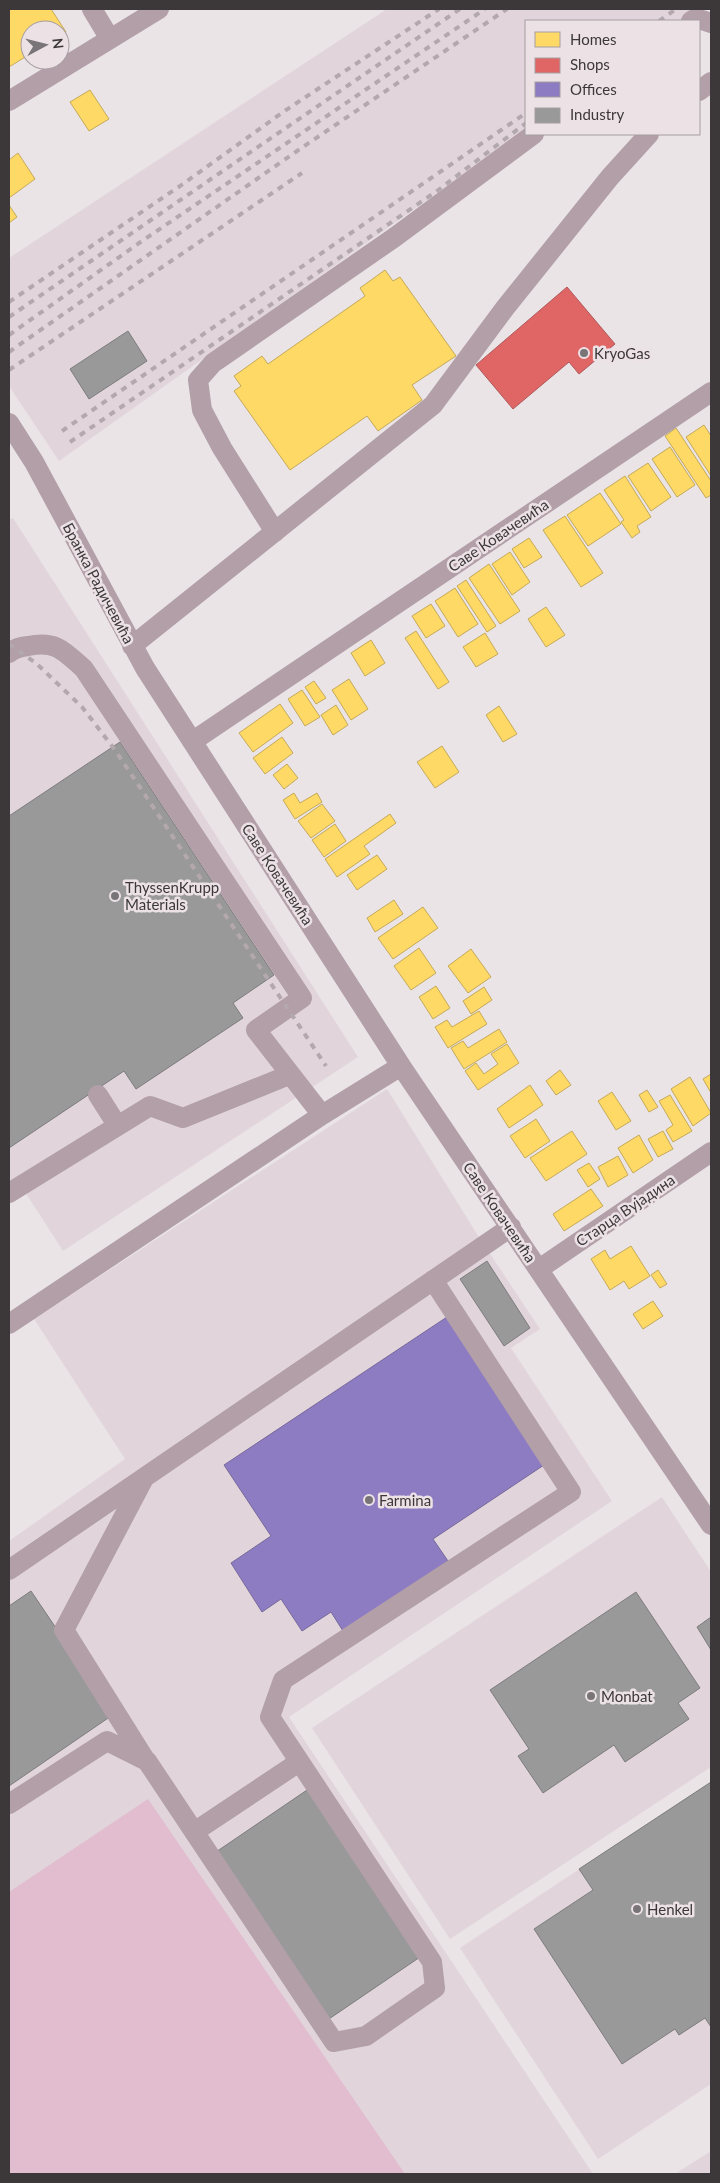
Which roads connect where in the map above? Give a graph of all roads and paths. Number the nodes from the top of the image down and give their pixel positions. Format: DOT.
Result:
graph roads {
  1 [pos="92,9"];
  2 [pos="159,9"];
  3 [pos="693,20"];
  4 [pos="711,23"];
  5 [pos="110,39"];
  6 [pos="711,82"];
  7 [pos="700,90"];
  8 [pos="9,101"];
  9 [pos="533,135"];
  10 [pos="647,135"];
  11 [pos="711,392"];
  12 [pos="9,423"];
  13 [pos="275,532"];
  14 [pos="132,646"];
  15 [pos="9,653"];
  16 [pos="193,741"];
  17 [pos="401,1066"];
  18 [pos="289,1075"];
  19 [pos="98,1095"];
  20 [pos="322,1115"];
  21 [pos="117,1125"];
  22 [pos="711,1152"];
  23 [pos="9,1193"];
  24 [pos="510,1227"];
  25 [pos="538,1269"];
  26 [pos="433,1280"];
  27 [pos="9,1324"];
  28 [pos="144,1478"];
  29 [pos="711,1525"];
  30 [pos="9,1570"];
  31 [pos="146,1761"];
  32 [pos="299,1762"];
  33 [pos="9,1804"];
  34 [pos="194,1832"];
  1 -- 5 [label="street"];
  2 -- 5 [label="street"];
  3 -- 4 [label="street"];
  5 -- 8 [label="street"];
  6 -- 7 [label="street"];
  9 -- 13 [label="street"];
  10 -- 13 [label="street"];
  11 -- 16 [label="street, Саве Ковачевића"];
  12 -- 14 [label="street, Бранка Радичевића"];
  13 -- 14 [label="street"];
  14 -- 16 [label="street, Бранка Радичевића"];
  15 -- 18 [label="street"];
  16 -- 17 [label="street, Саве Ковачевића"];
  17 -- 20 [label="street"];
  17 -- 24 [label="street, Саве Ковачевића"];
  18 -- 20 [label="street"];
  18 -- 21 [label="street"];
  19 -- 21 [label="street"];
  20 -- 27 [label="street"];
  21 -- 23 [label="street"];
  22 -- 25 [label="street, Старца Вујадина"];
  24 -- 25 [label="street, Саве Ковачевића"];
  24 -- 26 [label="street"];
  25 -- 29 [label="street, Саве Ковачевића"];
  26 -- 28 [label="street"];
  26 -- 32 [label="street"];
  28 -- 30 [label="street"];
  28 -- 31 [label="street"];
  31 -- 33 [label="street"];
  31 -- 34 [label="street"];
  32 -- 34 [label="street"];
  32 -- 34 [label="street"];
}
